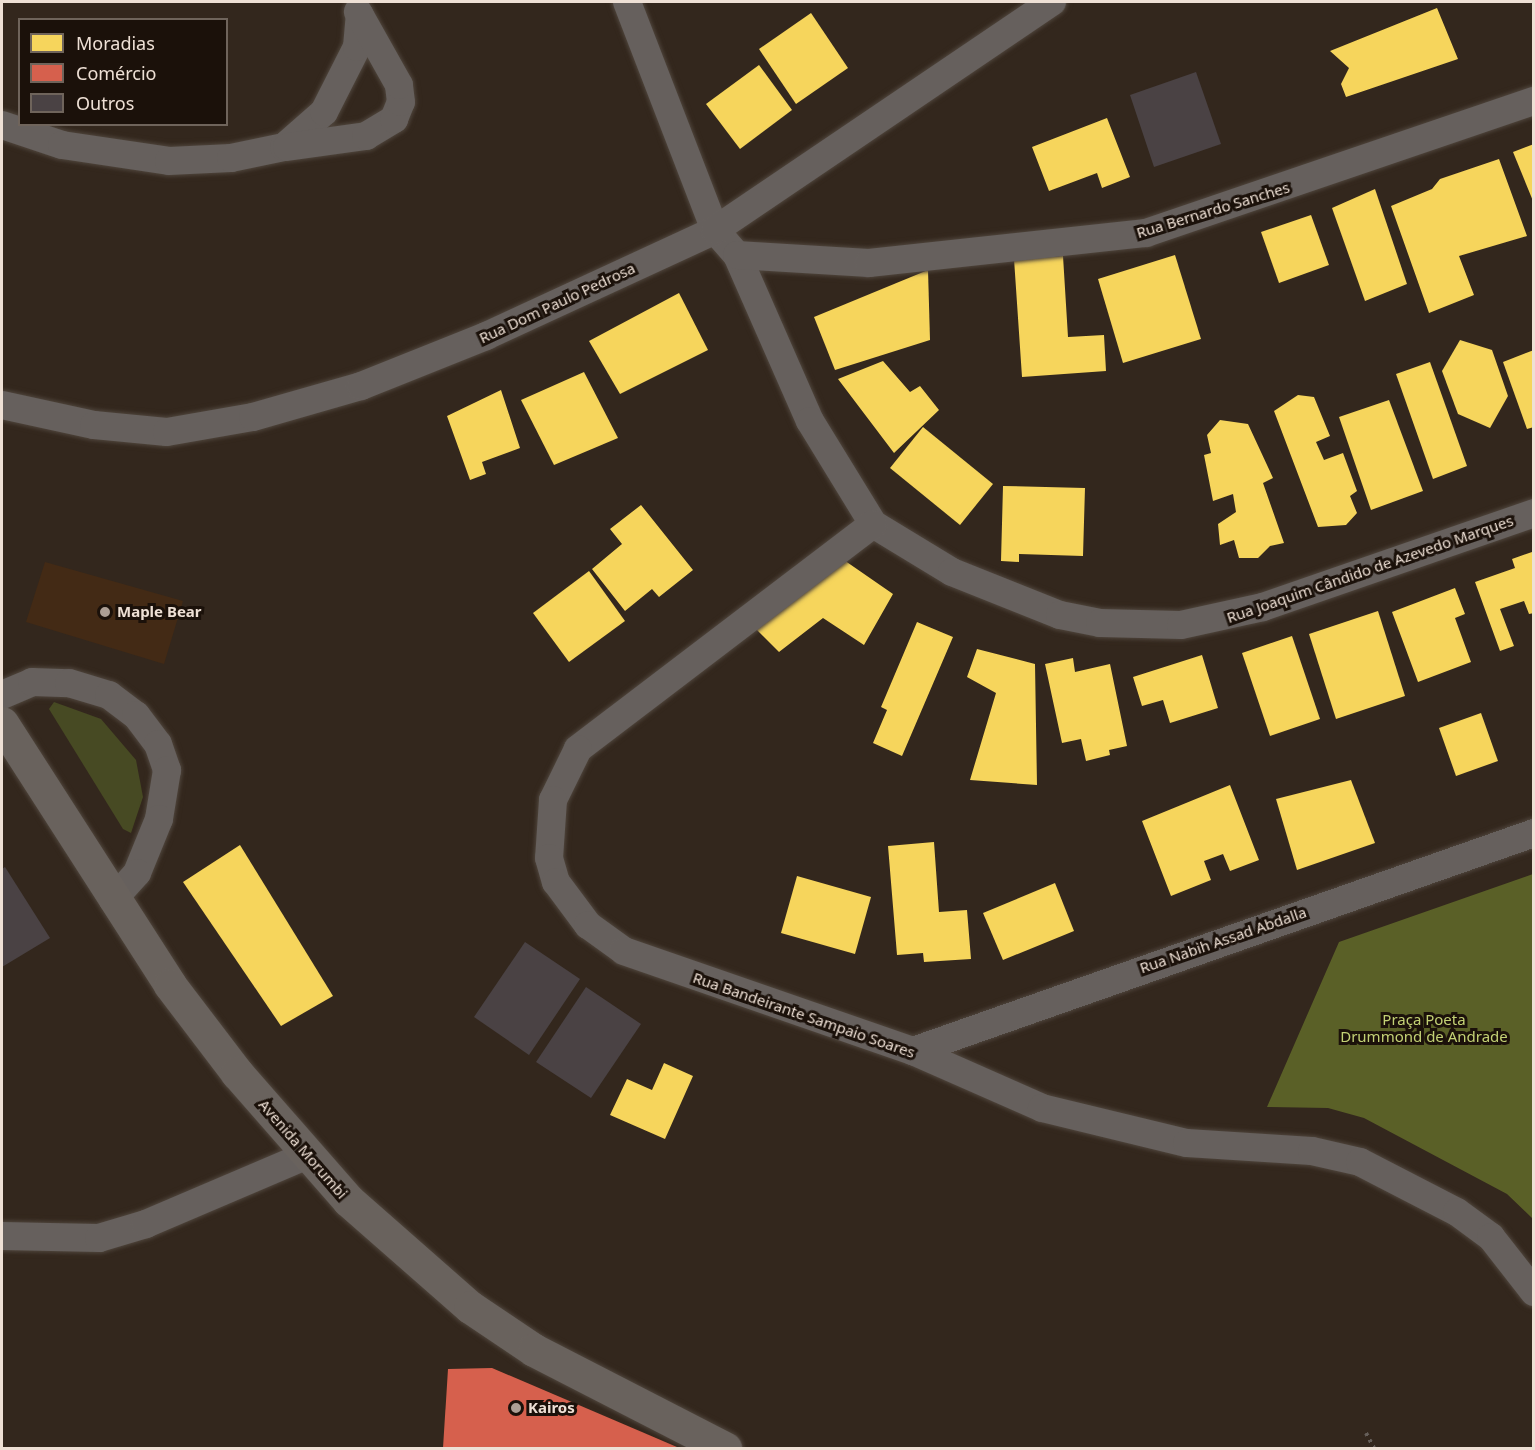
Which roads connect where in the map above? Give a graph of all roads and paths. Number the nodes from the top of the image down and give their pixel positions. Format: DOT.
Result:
graph roads {
  1 [pos="627,2"];
  2 [pos="1052,2"];
  3 [pos="357,8"];
  4 [pos="1533,101"];
  5 [pos="2,125"];
  6 [pos="284,147"];
  7 [pos="715,230"];
  8 [pos="737,255"];
  9 [pos="2,405"];
  10 [pos="1533,513"];
  11 [pos="873,524"];
  12 [pos="2,695"];
  13 [pos="2,723"];
  14 [pos="1533,833"];
  15 [pos="113,900"];
  16 [pos="913,1051"];
  17 [pos="308,1155"];
  18 [pos="2,1236"];
  19 [pos="1533,1292"];
  20 [pos="1366,1433"];
  21 [pos="725,1449"];
  22 [pos="1374,1449"];
  1 -- 7 [label="street, Rua Joaquim Cândido de Azevedo Marques"];
  2 -- 7 [label="street, Rua Dom Paulo Pedrosa"];
  3 -- 6 [label="street"];
  3 -- 6 [label="street"];
  4 -- 8 [label="street, Rua Bernardo Sanches"];
  5 -- 6 [label="street"];
  7 -- 8 [label="street, Rua Joaquim Cândido de Azevedo Marques"];
  7 -- 9 [label="street, Rua Dom Paulo Pedrosa"];
  8 -- 11 [label="street, Rua Joaquim Cândido de Azevedo Marques"];
  10 -- 11 [label="street, Rua Joaquim Cândido de Azevedo Marques"];
  11 -- 16 [label="street, Rua Bandeirante Sampaio Soares"];
  12 -- 15 [label="street"];
  13 -- 15 [label="main road, Avenida Morumbi"];
  14 -- 16 [label="street, Rua Nabih Assad Abdalla"];
  15 -- 17 [label="main road, Avenida Morumbi"];
  16 -- 19 [label="street, Rua Bandeirante Sampaio Soares"];
  17 -- 18 [label="street"];
  17 -- 21 [label="main road, Avenida Morumbi"];
  20 -- 22 [label="path"];
}
